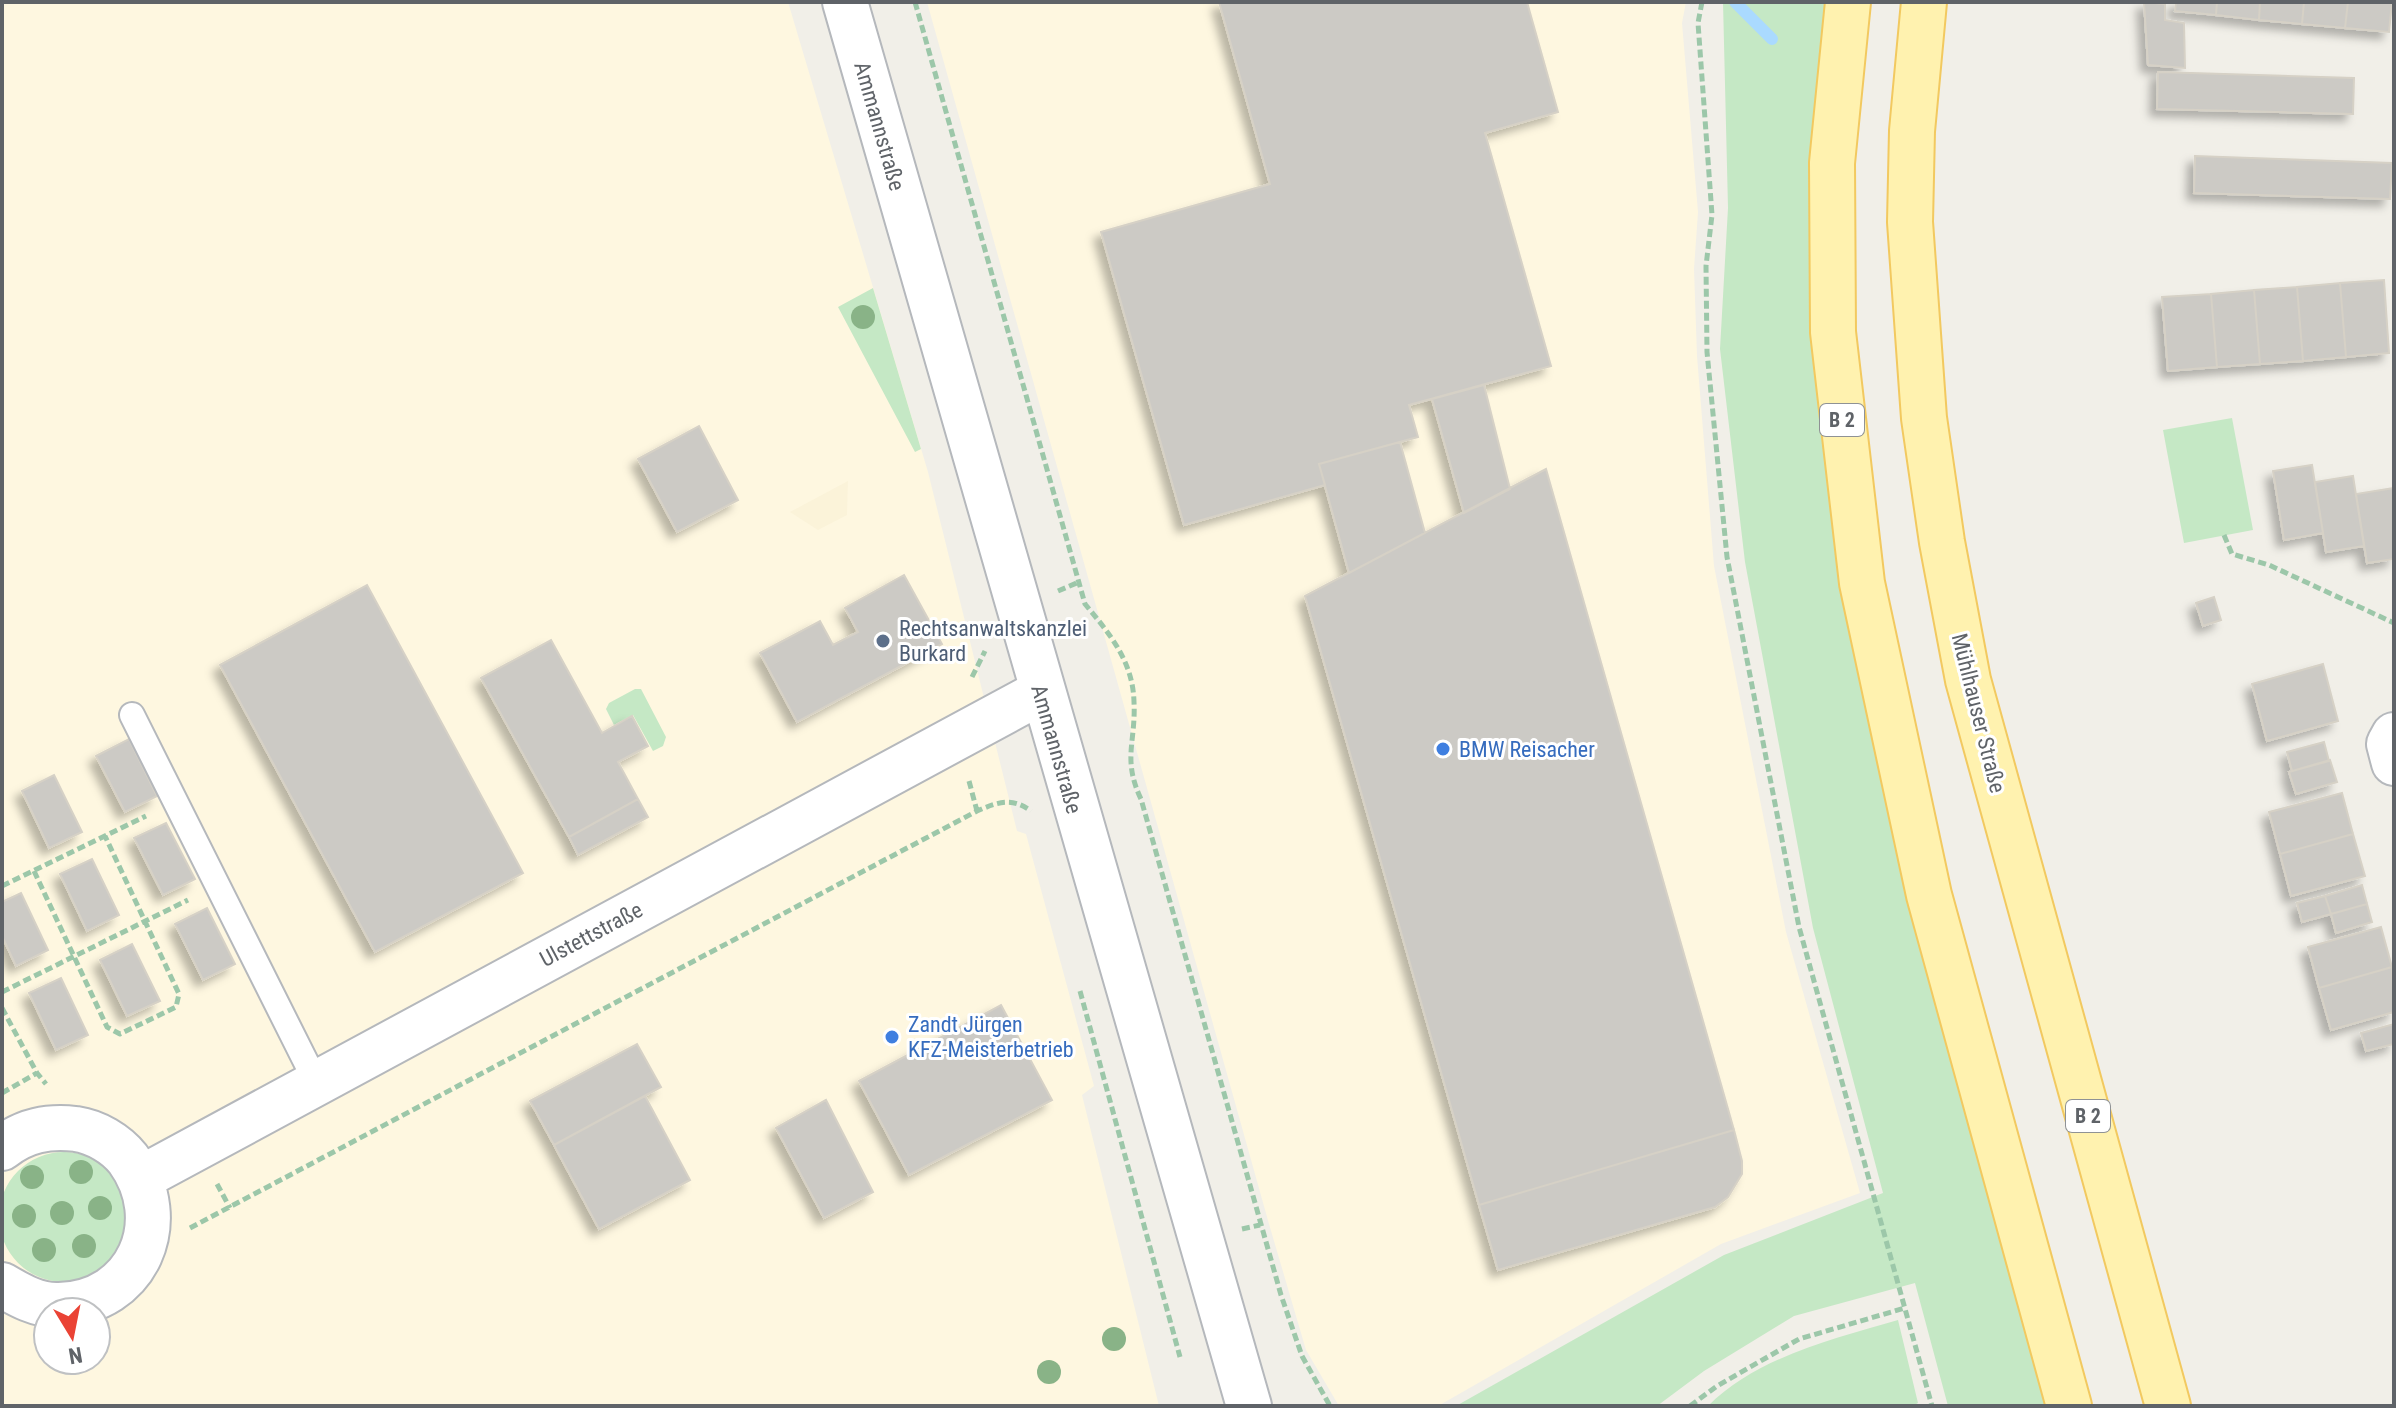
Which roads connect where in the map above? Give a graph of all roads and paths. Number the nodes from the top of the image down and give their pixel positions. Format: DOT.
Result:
graph roads {
  1 [pos="845,2"];
  2 [pos="915,2"];
  3 [pos="1702,2"];
  4 [pos="1848,2"];
  5 [pos="1924,2"];
  6 [pos="2224,535"];
  7 [pos="2394,623"];
  8 [pos="986,637"];
  9 [pos="964,685"];
  10 [pos="1041,692"];
  11 [pos="132,715"];
  12 [pos="2394,735"];
  13 [pos="2394,763"];
  14 [pos="175,801"];
  15 [pos="1034,825"];
  16 [pos="105,836"];
  17 [pos="34,871"];
  18 [pos="2,886"];
  19 [pos="218,886"];
  20 [pos="75,956"];
  21 [pos="1076,978"];
  22 [pos="2,992"];
  23 [pos="2,1008"];
  24 [pos="37,1073"];
  25 [pos="317,1084"];
  26 [pos="47,1085"];
  27 [pos="2,1093"];
  28 [pos="7,1129"];
  29 [pos="141,1178"];
  30 [pos="186,1237"];
  31 [pos="2,1285"];
  32 [pos="1905,1308"];
  33 [pos="1180,1357"];
  34 [pos="1247,1405"];
  35 [pos="1330,1406"];
  36 [pos="1690,1406"];
  37 [pos="1932,1406"];
  38 [pos="2069,1406"];
  39 [pos="2168,1406"];
  1 -- 10 [label="street, Ammannstraße"];
  2 -- 35 [label="path"];
  3 -- 32 [label="path"];
  4 -- 38 [label="main road, B 2"];
  5 -- 39 [label="main road, Mühlhauser Straße / B 2"];
  6 -- 7 [label="path"];
  8 -- 9 [label="path"];
  10 -- 25 [label="street, Ulstettstraße"];
  10 -- 34 [label="street, Ammannstraße"];
  11 -- 14 [label="lane"];
  12 -- 13 [label="street"];
  14 -- 16 [label="path"];
  14 -- 19 [label="lane"];
  15 -- 30 [label="path"];
  16 -- 17 [label="path"];
  16 -- 20 [label="path"];
  17 -- 18 [label="path"];
  17 -- 20 [label="path"];
  19 -- 20 [label="path"];
  19 -- 25 [label="lane"];
  20 -- 22 [label="path"];
  21 -- 33 [label="path"];
  23 -- 24 [label="path"];
  24 -- 26 [label="path"];
  24 -- 27 [label="path"];
  25 -- 29 [label="street, Ulstettstraße"];
  28 -- 29 [label="street"];
  29 -- 31 [label="street"];
  32 -- 36 [label="path"];
  32 -- 37 [label="path"];
}
